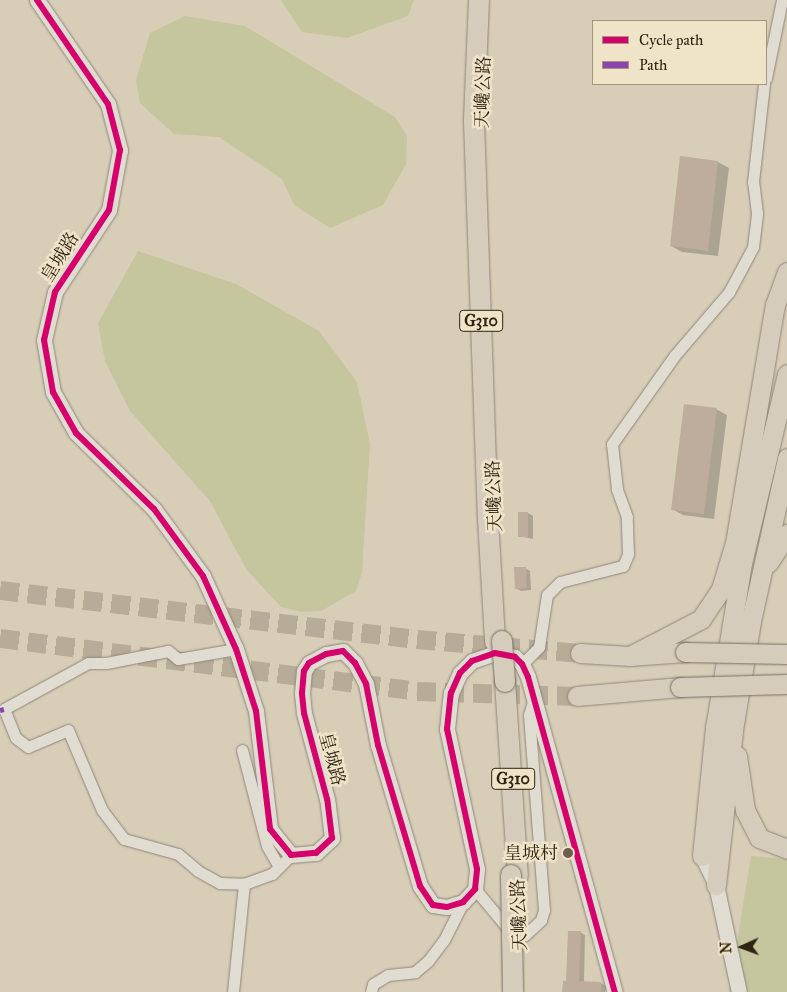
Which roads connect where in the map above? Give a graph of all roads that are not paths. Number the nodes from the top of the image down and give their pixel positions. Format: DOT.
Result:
graph roads {
  1 [pos="38,0"];
  2 [pos="479,0"];
  3 [pos="487,0"];
  4 [pos="782,0"];
  5 [pos="767,73"];
  6 [pos="764,85"];
  7 [pos="787,272"];
  8 [pos="787,374"];
  9 [pos="787,458"];
  10 [pos="787,534"];
  11 [pos="761,575"];
  12 [pos="498,642"];
  13 [pos="236,649"];
  14 [pos="580,653"];
  15 [pos="787,654"];
  16 [pos="630,656"];
  17 [pos="522,664"];
  18 [pos="787,684"];
  19 [pos="577,696"];
  20 [pos="534,702"];
  21 [pos="724,729"];
  22 [pos="242,750"];
  23 [pos="787,849"];
  24 [pos="291,855"];
  25 [pos="702,856"];
  26 [pos="279,867"];
  27 [pos="514,876"];
  28 [pos="244,884"];
  29 [pos="716,884"];
  30 [pos="475,889"];
  31 [pos="463,902"];
  32 [pos="233,992"];
  33 [pos="371,992"];
  34 [pos="513,992"];
  35 [pos="521,992"];
  36 [pos="615,992"];
  37 [pos="739,992"];
  1 -- 13 [label="street, 皇城路"];
  2 -- 12 [label="highway, 天巉公路 / G310"];
  3 -- 12 [label="highway, 天巉公路 / G310"];
  4 -- 5 [label="street"];
  6 -- 17 [label="street"];
  7 -- 16 [label="main road"];
  8 -- 21 [label="main road"];
  9 -- 11 [label="main road"];
  10 -- 11 [label="main road"];
  11 -- 21 [label="main road"];
  12 -- 27 [label="highway, 天巉公路 / G310"];
  13 -- 24 [label="street, 皇城路"];
  13 -- 28 [label="street"];
  14 -- 16 [label="main road"];
  15 -- 16 [label="main road, bridge"];
  17 -- 20 [label="street"];
  17 -- 30 [label="street"];
  18 -- 19 [label="main road, bridge"];
  20 -- 30 [label="street"];
  20 -- 36 [label="street"];
  21 -- 23 [label="main road"];
  21 -- 25 [label="main road"];
  21 -- 29 [label="main road"];
  22 -- 26 [label="street"];
  24 -- 26 [label="street"];
  24 -- 31 [label="street, 皇城路"];
  25 -- 29 [label="street"];
  26 -- 28 [label="street"];
  27 -- 34 [label="highway, 天巉公路 / G310, bridge"];
  27 -- 35 [label="highway, 天巉公路 / G310"];
  28 -- 32 [label="street"];
  29 -- 37 [label="street"];
  30 -- 31 [label="street"];
  31 -- 33 [label="street"];
}
